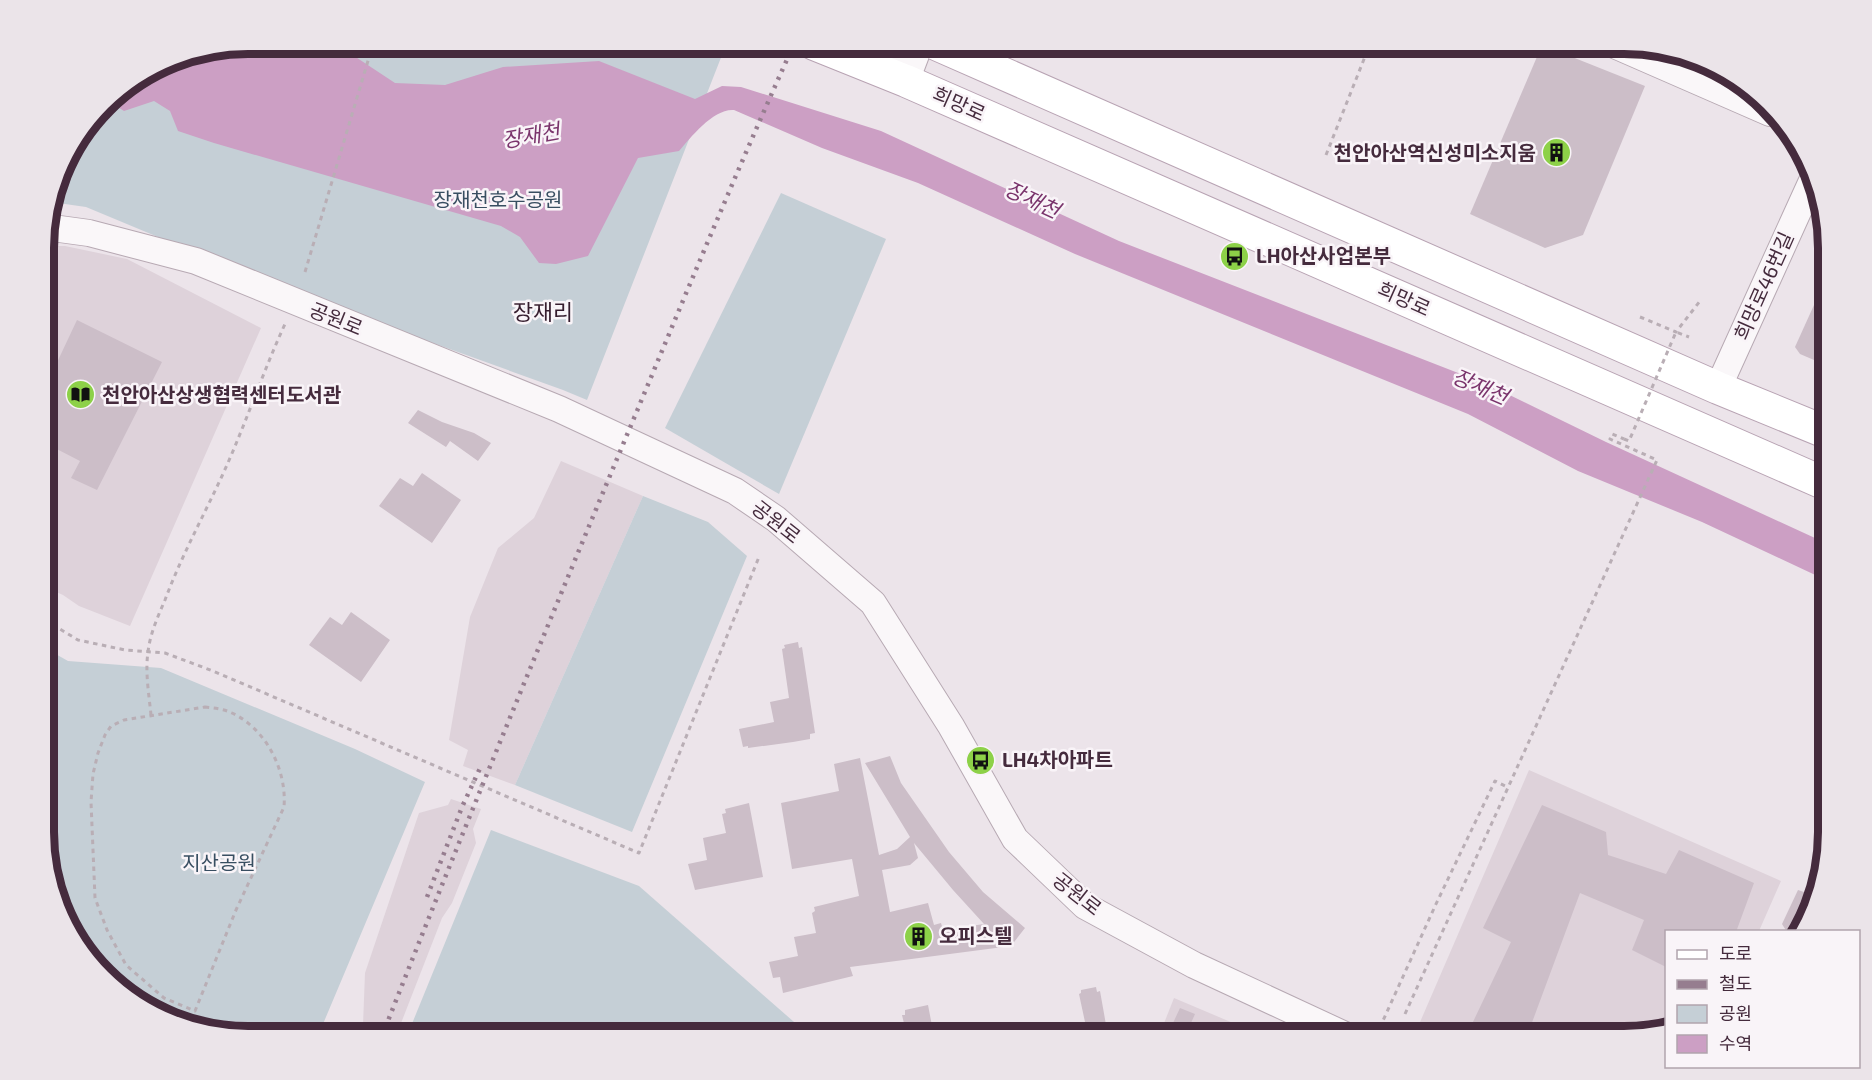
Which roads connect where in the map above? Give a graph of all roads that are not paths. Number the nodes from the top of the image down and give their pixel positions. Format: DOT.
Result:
graph roads {
  1 [pos="839,54"];
  2 [pos="897,54"];
  3 [pos="913,54"];
  4 [pos="959,54"];
  5 [pos="1637,55"];
  6 [pos="896,77"];
  7 [pos="1757,107"];
  8 [pos="1809,188"];
  9 [pos="56,228"];
  10 [pos="1718,388"];
  11 [pos="1818,429"];
  12 [pos="1818,481"];
  13 [pos="1326,1026"];
  1 -- 6 [label="main road, 희망로"];
  2 -- 6 [label="street"];
  3 -- 6 [label="street"];
  4 -- 10 [label="main road"];
  5 -- 7 [label="street"];
  6 -- 12 [label="main road, 희망로"];
  8 -- 10 [label="street, 희망로46번길"];
  9 -- 13 [label="street, 공원로"];
  10 -- 11 [label="main road"];
}
